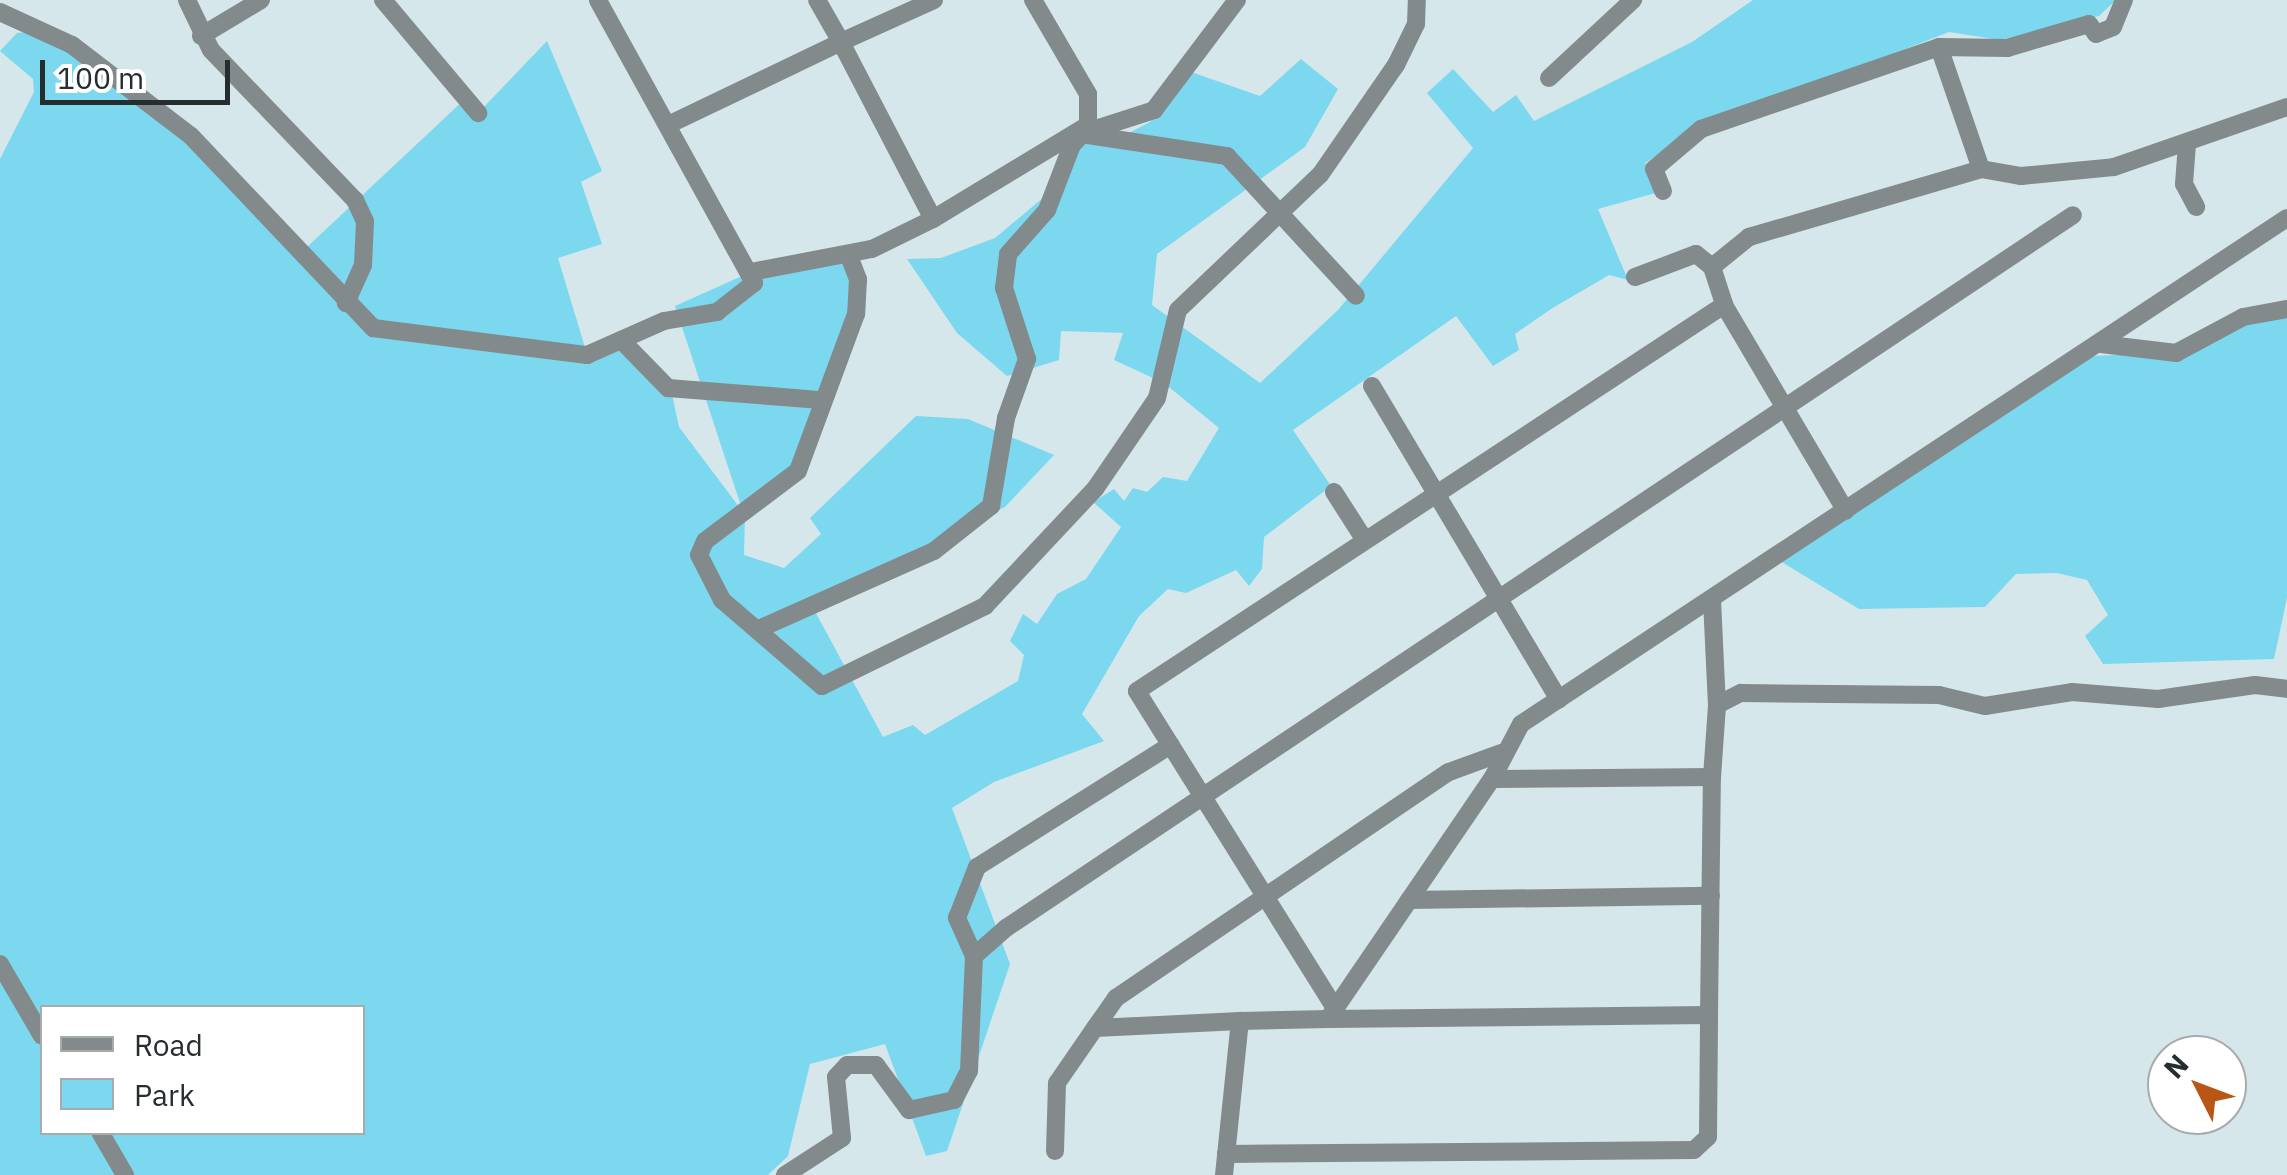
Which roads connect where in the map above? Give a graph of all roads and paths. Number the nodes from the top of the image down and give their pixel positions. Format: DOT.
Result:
graph roads {
  1 [pos="188,0"];
  2 [pos="261,0"];
  3 [pos="383,0"];
  4 [pos="598,0"];
  5 [pos="817,0"];
  6 [pos="934,0"];
  7 [pos="1033,0"];
  8 [pos="1237,0"];
  9 [pos="1417,0"];
  10 [pos="1633,0"];
  11 [pos="2124,0"];
  12 [pos="0,12"];
  13 [pos="201,36"];
  14 [pos="841,42"];
  15 [pos="1940,47"];
  16 [pos="1549,78"];
  17 [pos="2287,107"];
  18 [pos="478,113"];
  19 [pos="670,124"];
  20 [pos="1083,133"];
  21 [pos="2187,144"];
  22 [pos="1981,169"];
  23 [pos="1663,191"];
  24 [pos="2196,208"];
  25 [pos="1284,210"];
  26 [pos="2073,215"];
  27 [pos="2287,218"];
  28 [pos="933,219"];
  29 [pos="849,256"];
  30 [pos="1712,266"];
  31 [pos="750,272"];
  32 [pos="1635,277"];
  33 [pos="1356,296"];
  34 [pos="346,304"];
  35 [pos="1724,305"];
  36 [pos="2287,309"];
  37 [pos="625,344"];
  38 [pos="2101,344"];
  39 [pos="1372,386"];
  40 [pos="819,400"];
  41 [pos="1787,407"];
  42 [pos="1334,492"];
  43 [pos="1438,493"];
  44 [pos="1846,511"];
  45 [pos="1364,539"];
  46 [pos="1499,598"];
  47 [pos="1712,600"];
  48 [pos="761,628"];
  49 [pos="2287,689"];
  50 [pos="1559,700"];
  51 [pos="1717,705"];
  52 [pos="1171,745"];
  53 [pos="1501,754"];
  54 [pos="1712,778"];
  55 [pos="1492,779"];
  56 [pos="1205,794"];
  57 [pos="1710,896"];
  58 [pos="1272,897"];
  59 [pos="1409,900"];
  60 [pos="974,956"];
  61 [pos="0,964"];
  62 [pos="1330,1012"];
  63 [pos="1709,1015"];
  64 [pos="1240,1021"];
  65 [pos="1096,1028"];
  66 [pos="40,1033"];
  67 [pos="102,1135"];
  68 [pos="1054,1151"];
  69 [pos="1223,1168"];
  70 [pos="125,1175"];
  71 [pos="785,1175"];
  1 -- 13 [label="street"];
  2 -- 13 [label="street"];
  3 -- 18 [label="street"];
  4 -- 19 [label="street"];
  5 -- 14 [label="street"];
  6 -- 14 [label="street"];
  7 -- 20 [label="street"];
  8 -- 20 [label="street"];
  9 -- 25 [label="street"];
  10 -- 16 [label="street"];
  11 -- 15 [label="street"];
  12 -- 34 [label="street"];
  13 -- 34 [label="street"];
  14 -- 19 [label="street"];
  14 -- 28 [label="street"];
  15 -- 22 [label="street"];
  15 -- 23 [label="street"];
  17 -- 21 [label="street"];
  19 -- 31 [label="street"];
  20 -- 25 [label="street"];
  20 -- 28 [label="street"];
  20 -- 48 [label="street"];
  21 -- 22 [label="street"];
  21 -- 24 [label="street"];
  22 -- 30 [label="street"];
  25 -- 33 [label="street"];
  25 -- 48 [label="street"];
  26 -- 41 [label="street"];
  27 -- 38 [label="street"];
  28 -- 29 [label="street"];
  29 -- 31 [label="street"];
  29 -- 40 [label="street"];
  30 -- 32 [label="street"];
  30 -- 35 [label="street"];
  31 -- 37 [label="street"];
  34 -- 37 [label="street"];
  35 -- 41 [label="street"];
  35 -- 43 [label="street"];
  36 -- 38 [label="street"];
  37 -- 40 [label="street"];
  38 -- 44 [label="street"];
  39 -- 43 [label="street"];
  40 -- 48 [label="street"];
  41 -- 44 [label="street"];
  41 -- 46 [label="street"];
  42 -- 45 [label="street"];
  43 -- 45 [label="street"];
  43 -- 46 [label="street"];
  44 -- 47 [label="street"];
  45 -- 52 [label="street"];
  46 -- 50 [label="street"];
  46 -- 56 [label="street"];
  47 -- 50 [label="street"];
  47 -- 51 [label="street"];
  49 -- 51 [label="street"];
  50 -- 53 [label="street"];
  51 -- 54 [label="street"];
  52 -- 56 [label="street"];
  52 -- 60 [label="street"];
  53 -- 55 [label="street"];
  53 -- 58 [label="street"];
  54 -- 55 [label="street"];
  54 -- 57 [label="street"];
  55 -- 59 [label="street"];
  56 -- 58 [label="street"];
  56 -- 60 [label="street"];
  57 -- 59 [label="street"];
  57 -- 63 [label="street"];
  58 -- 62 [label="street"];
  58 -- 65 [label="street"];
  59 -- 62 [label="street"];
  60 -- 71 [label="street"];
  61 -- 66 [label="street"];
  62 -- 63 [label="street"];
  62 -- 64 [label="street"];
  63 -- 69 [label="street"];
  64 -- 65 [label="street"];
  64 -- 69 [label="street"];
  65 -- 68 [label="street"];
  67 -- 70 [label="street"];
}
